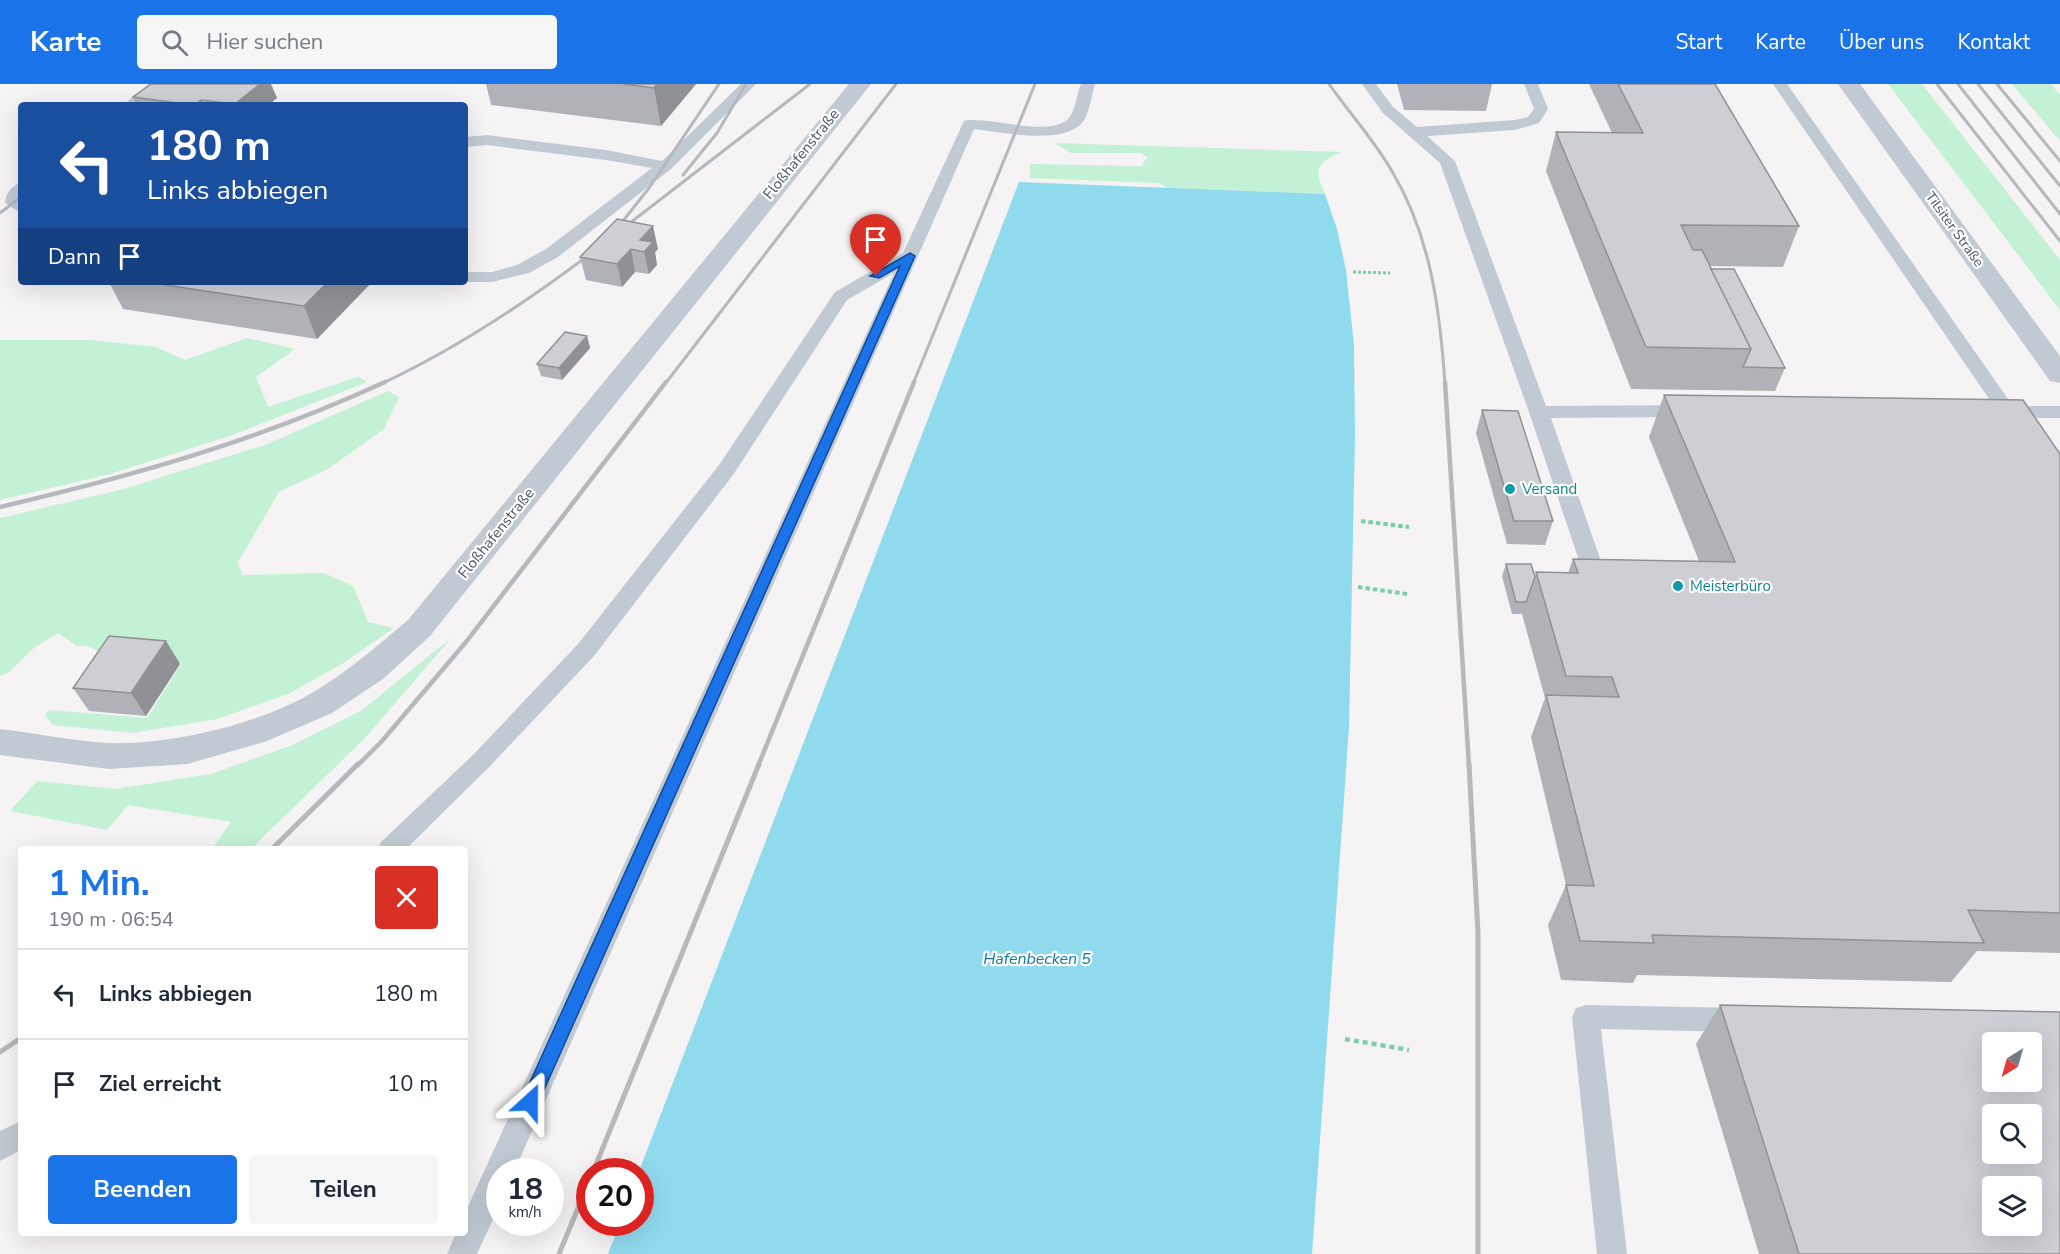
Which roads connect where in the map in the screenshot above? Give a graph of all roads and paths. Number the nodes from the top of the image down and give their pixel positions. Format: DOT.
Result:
graph roads {
  1 [pos="158,84"];
  2 [pos="749,84"];
  3 [pos="860,84"];
  4 [pos="1088,84"];
  5 [pos="1369,84"];
  6 [pos="1531,84"];
  7 [pos="1780,84"];
  8 [pos="1850,84"];
  9 [pos="134,102"];
  10 [pos="1416,132"];
  11 [pos="468,142"];
  12 [pos="665,166"];
  13 [pos="18,191"];
  14 [pos="18,206"];
  15 [pos="910,256"];
  16 [pos="1353,272"];
  17 [pos="1390,273"];
  18 [pos="468,277"];
  19 [pos="2060,375"];
  20 [pos="1702,411"];
  21 [pos="1539,412"];
  22 [pos="1985,412"];
  23 [pos="2008,412"];
  24 [pos="2060,412"];
  25 [pos="2027,441"];
  26 [pos="1361,521"];
  27 [pos="1409,527"];
  28 [pos="1358,587"];
  29 [pos="1407,594"];
  30 [pos="1604,602"];
  31 [pos="0,742"];
  32 [pos="393,846"];
  33 [pos="1764,1021"];
  34 [pos="1345,1039"];
  35 [pos="1409,1050"];
  36 [pos="18,1136"];
  37 [pos="0,1147"];
  38 [pos="462,1254"];
  39 [pos="1612,1254"];
  1 -- 9 [label="lane"];
  2 -- 12 [label="lane"];
  3 -- 31 [label="street, Floßhafenstraße"];
  4 -- 15 [label="lane"];
  5 -- 10 [label="lane"];
  6 -- 10 [label="lane"];
  7 -- 23 [label="lane"];
  8 -- 19 [label="street, Tilsiter Straße"];
  10 -- 21 [label="lane"];
  11 -- 12 [label="lane"];
  12 -- 18 [label="lane"];
  13 -- 14 [label="lane"];
  15 -- 32 [label="lane"];
  15 -- 38 [label="lane"];
  16 -- 17 [label="path"];
  20 -- 21 [label="lane"];
  21 -- 30 [label="lane"];
  22 -- 23 [label="lane"];
  23 -- 24 [label="lane"];
  23 -- 25 [label="lane"];
  26 -- 27 [label="path"];
  28 -- 29 [label="path"];
  33 -- 39 [label="lane"];
  34 -- 35 [label="path"];
  36 -- 37 [label="lane"];
}
